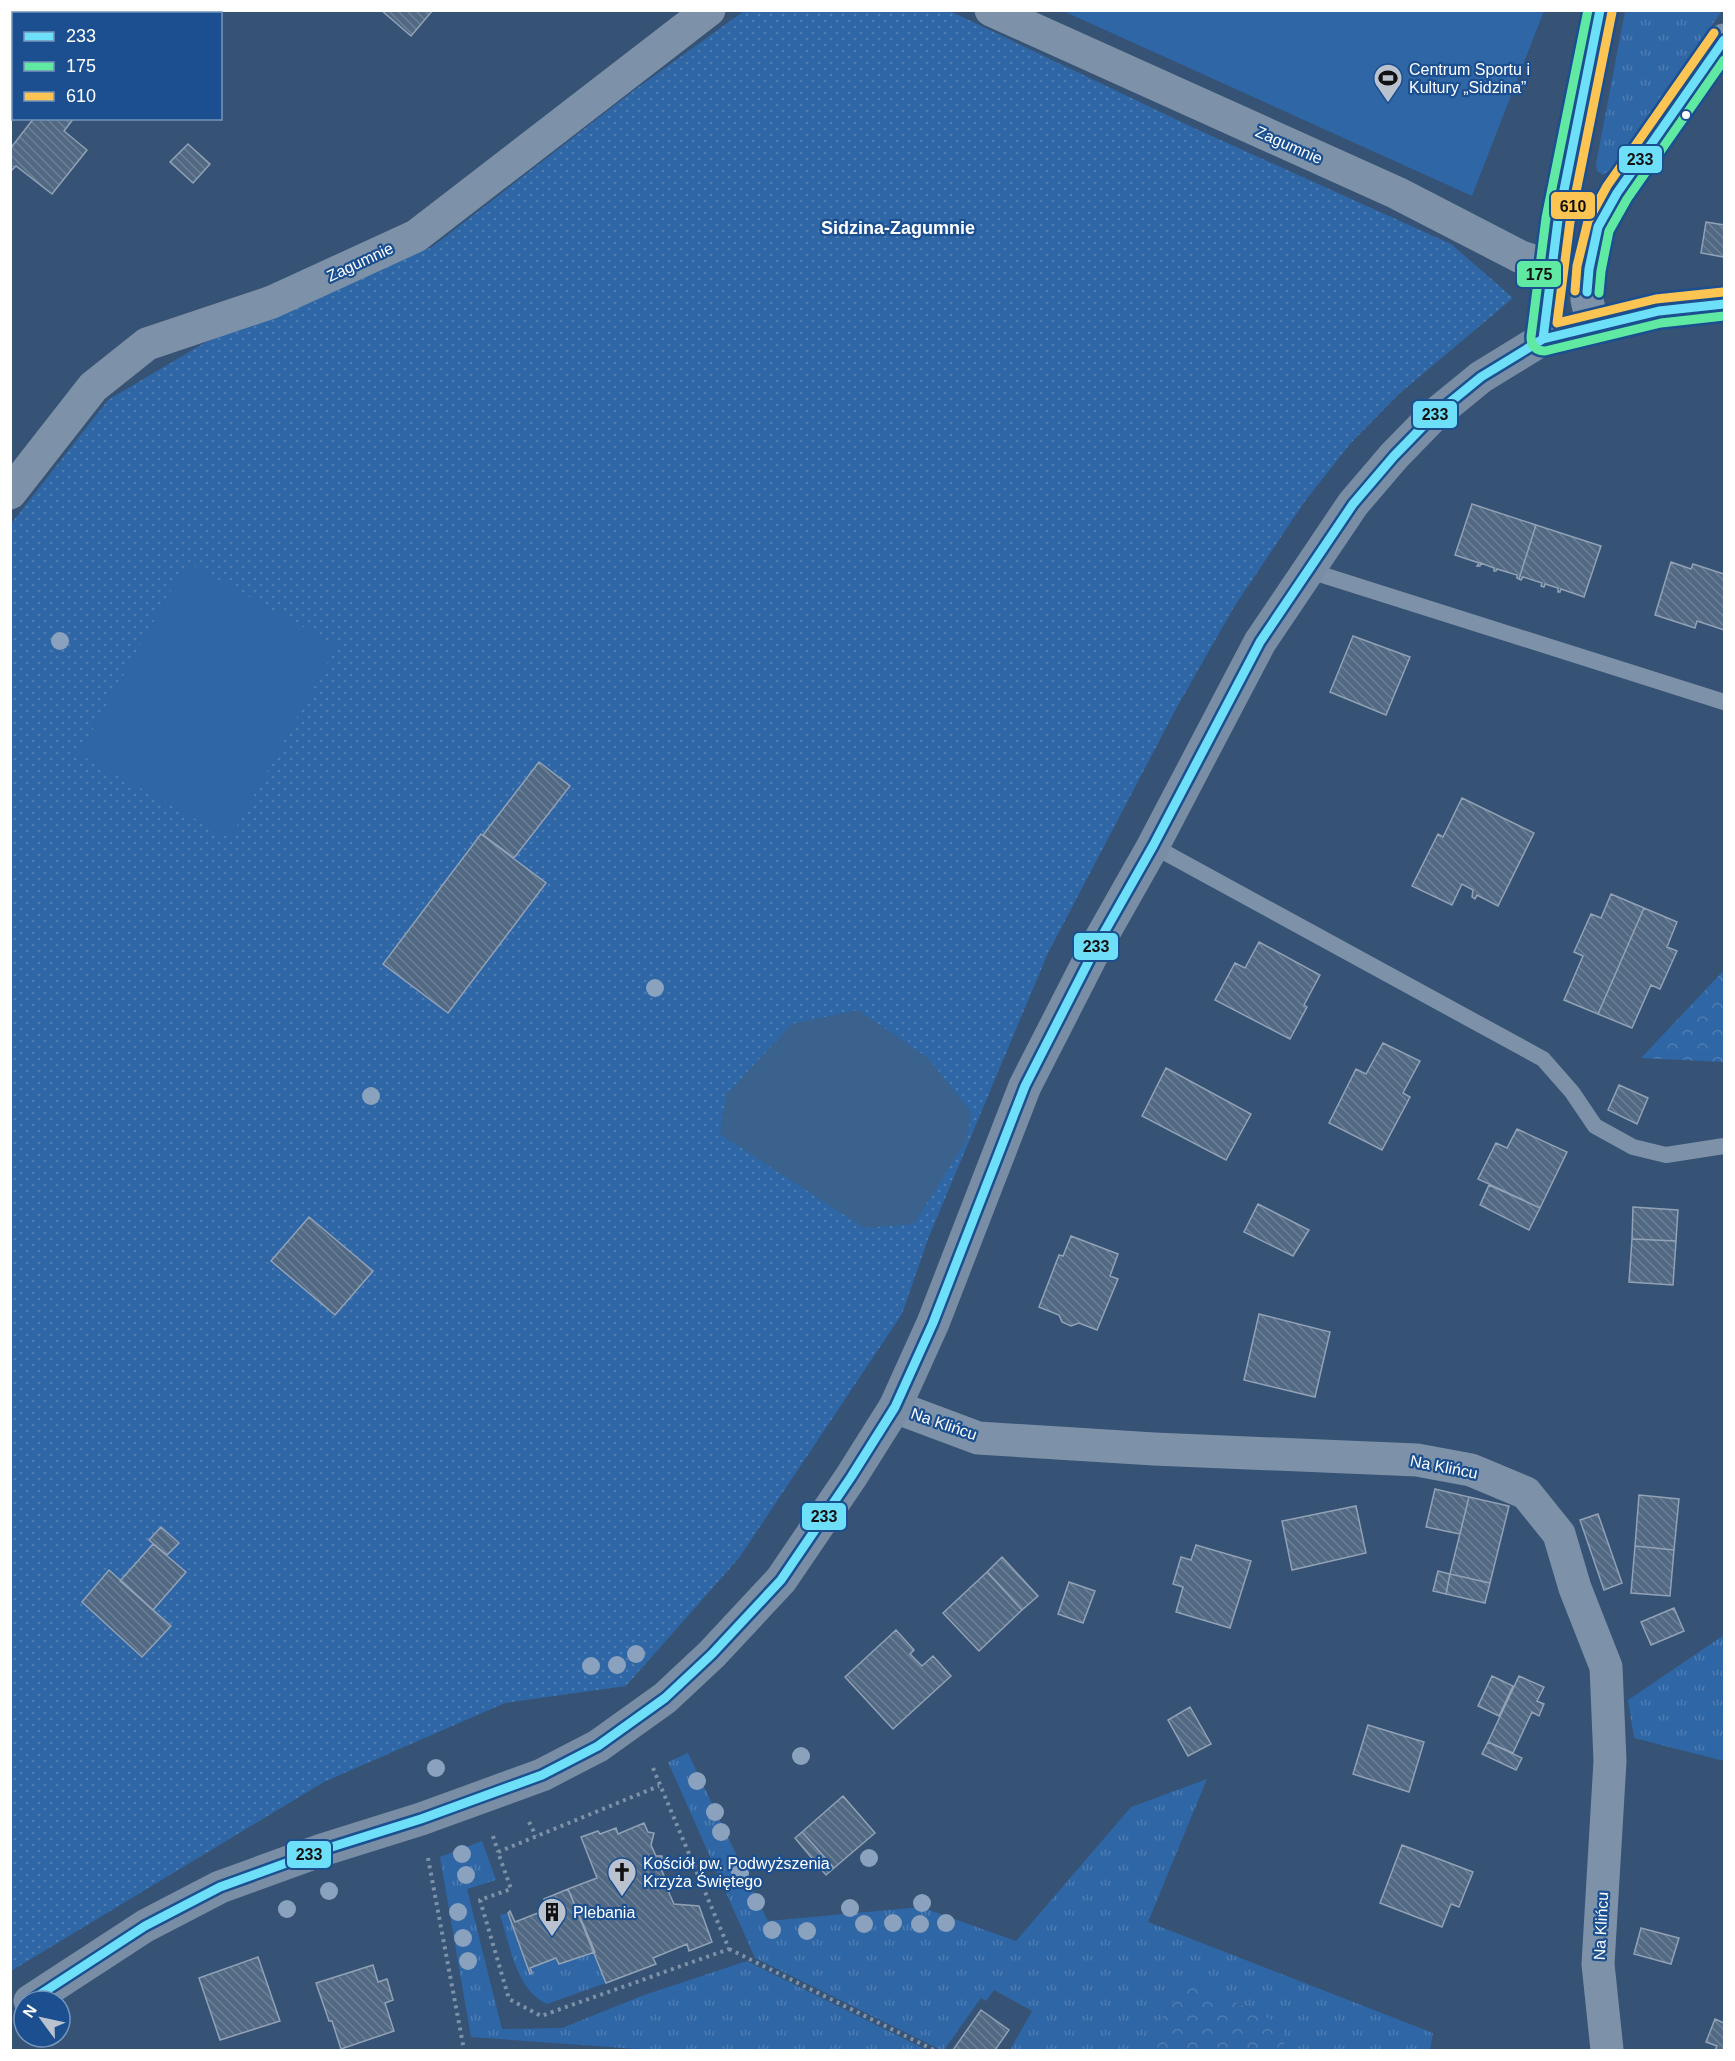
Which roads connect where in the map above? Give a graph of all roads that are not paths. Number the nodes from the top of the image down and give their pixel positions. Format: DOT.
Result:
graph roads {
  1 [pos="709,10"];
  2 [pos="991,10"];
  3 [pos="1600,10"];
  4 [pos="1725,40"];
  5 [pos="1552,267"];
  6 [pos="1588,269"];
  7 [pos="1725,304"];
  8 [pos="1593,327"];
  9 [pos="1543,339"];
  10 [pos="10,493"];
  11 [pos="1307,570"];
  12 [pos="1725,702"];
  13 [pos="1153,846"];
  14 [pos="1725,1146"];
  15 [pos="895,1407"];
  16 [pos="48,1989"];
  17 [pos="1607,2050"];
  1 -- 10 [label="street, Zagumnie"];
  2 -- 5 [label="street, Zagumnie"];
  3 -- 5 [label="street"];
  4 -- 6 [label="street"];
  5 -- 6 [label="street, Zagumnie"];
  5 -- 9 [label="street"];
  6 -- 8 [label="street"];
  7 -- 8 [label="street"];
  8 -- 9 [label="street"];
  9 -- 11 [label="street"];
  11 -- 12 [label="lane"];
  11 -- 13 [label="street"];
  13 -- 14 [label="lane"];
  13 -- 15 [label="street"];
  15 -- 16 [label="street"];
  15 -- 17 [label="street, Na Klińcu"];
}
